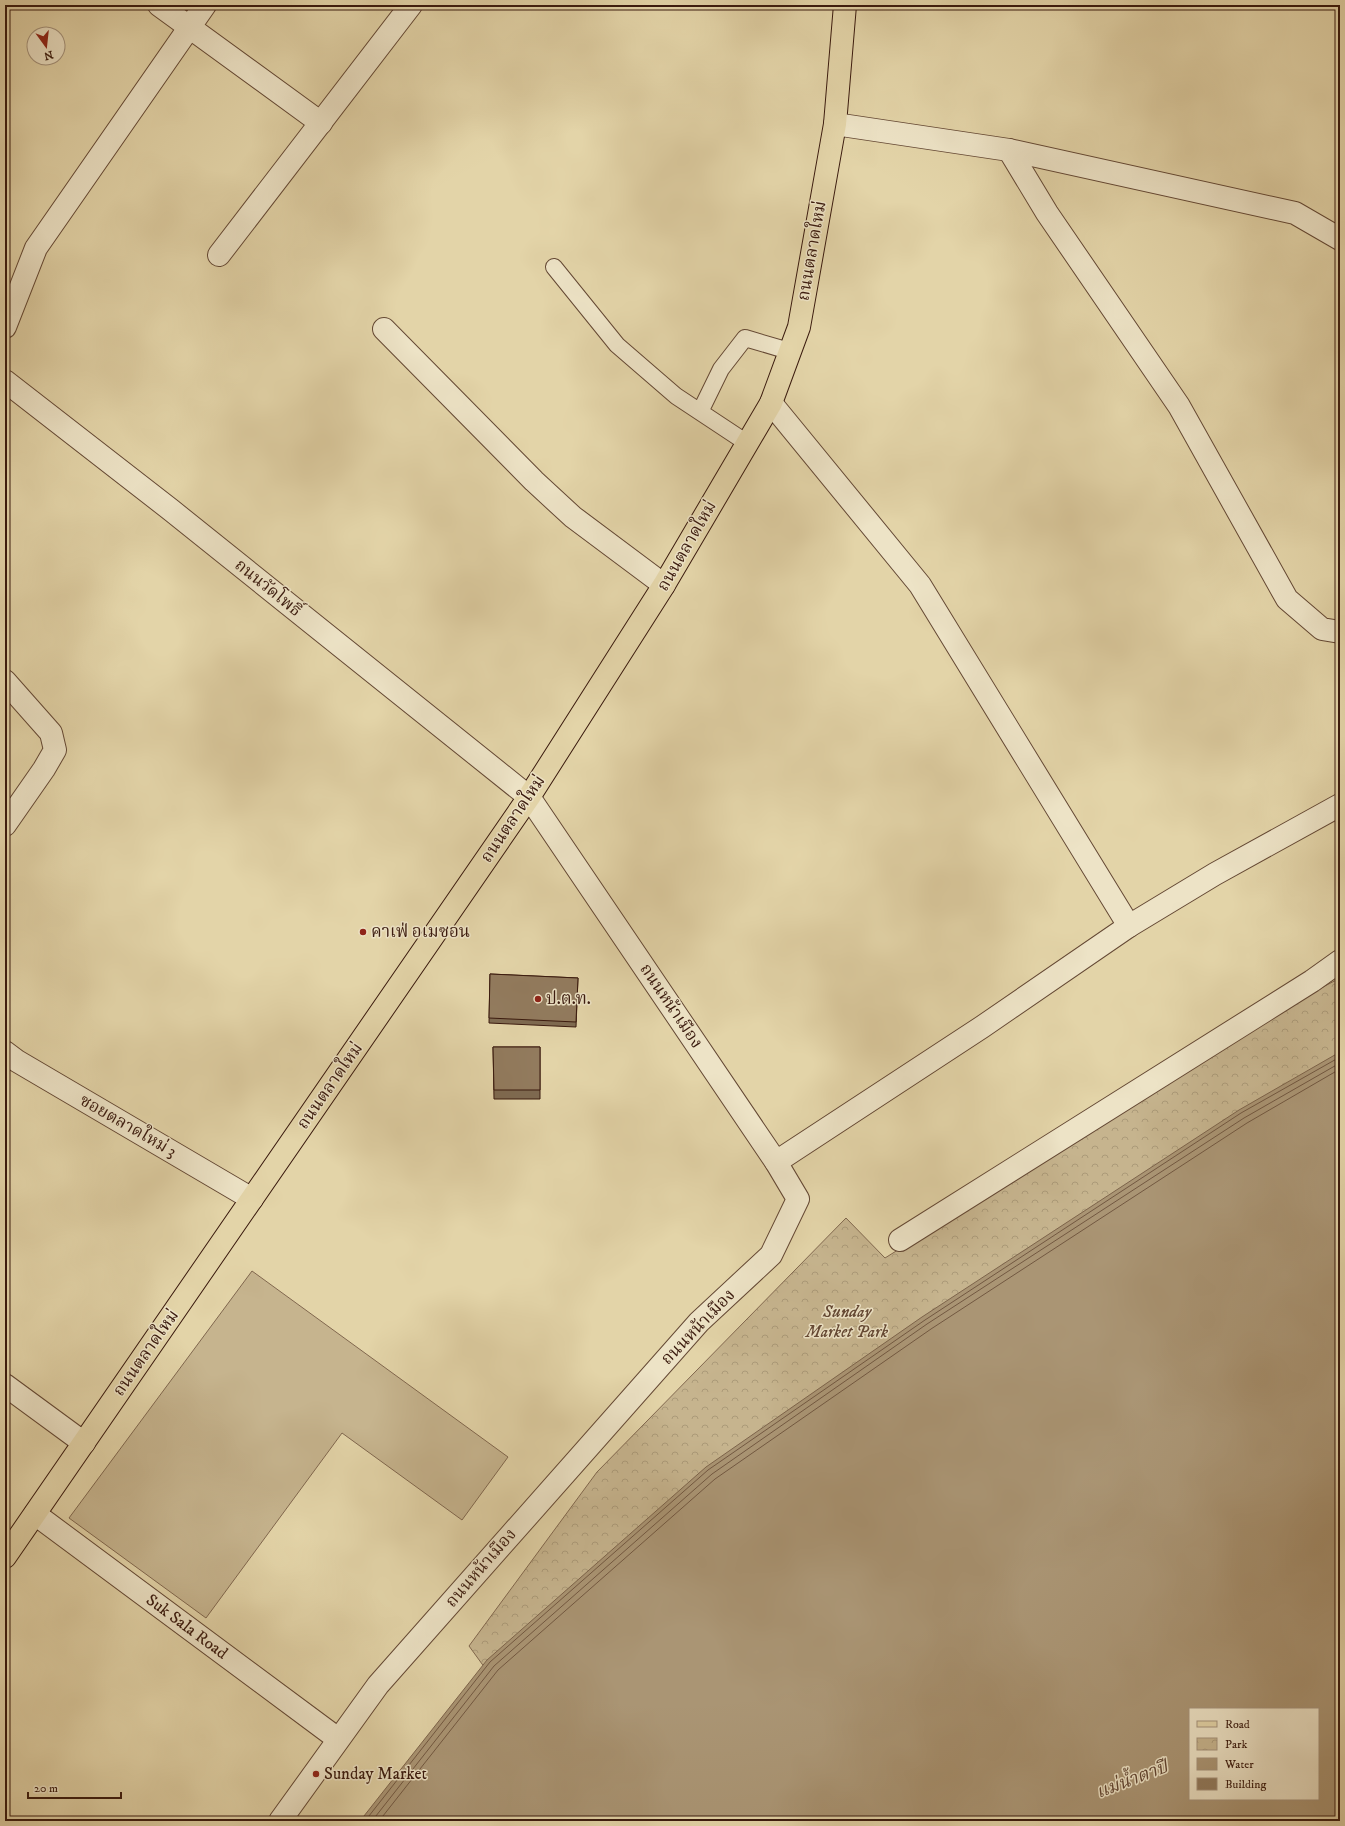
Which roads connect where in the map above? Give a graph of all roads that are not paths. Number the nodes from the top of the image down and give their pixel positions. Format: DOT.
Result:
graph roads {
  1 [pos="159,5"];
  2 [pos="204,5"];
  3 [pos="411,5"];
  4 [pos="845,5"];
  5 [pos="189,28"];
  6 [pos="321,123"];
  7 [pos="835,124"];
  8 [pos="1009,150"];
  9 [pos="1340,239"];
  10 [pos="219,256"];
  11 [pos="554,267"];
  12 [pos="5,326"];
  13 [pos="384,329"];
  14 [pos="789,351"];
  15 [pos="5,381"];
  16 [pos="771,403"];
  17 [pos="700,412"];
  18 [pos="747,443"];
  19 [pos="664,584"];
  20 [pos="1340,632"];
  21 [pos="5,681"];
  22 [pos="529,797"];
  23 [pos="1340,805"];
  24 [pos="5,825"];
  25 [pos="1129,926"];
  26 [pos="1340,961"];
  27 [pos="5,1052"];
  28 [pos="776,1162"];
  29 [pos="252,1199"];
  30 [pos="900,1240"];
  31 [pos="5,1385"];
  32 [pos="84,1443"];
  33 [pos="35,1514"];
  34 [pos="5,1557"];
  35 [pos="338,1739"];
  36 [pos="280,1821"];
  1 -- 5 [label="street"];
  2 -- 5 [label="street"];
  3 -- 6 [label="street"];
  4 -- 7 [label="main road, ถนนตลาดใหม่"];
  5 -- 6 [label="street"];
  5 -- 12 [label="street"];
  6 -- 10 [label="street"];
  7 -- 8 [label="street"];
  7 -- 14 [label="main road, ถนนตลาดใหม่"];
  8 -- 9 [label="street"];
  8 -- 20 [label="street"];
  11 -- 17 [label="lane"];
  13 -- 19 [label="street"];
  14 -- 16 [label="main road, ถนนตลาดใหม่"];
  14 -- 17 [label="lane"];
  15 -- 22 [label="street, ถนนวัดโพธิ์"];
  16 -- 18 [label="main road, ถนนตลาดใหม่"];
  16 -- 25 [label="street"];
  17 -- 18 [label="lane"];
  18 -- 19 [label="main road, ถนนตลาดใหม่"];
  19 -- 22 [label="main road, ถนนตลาดใหม่"];
  21 -- 24 [label="street"];
  22 -- 28 [label="street, ถนนหน้าเมือง"];
  22 -- 29 [label="main road, ถนนตลาดใหม่"];
  23 -- 25 [label="street"];
  25 -- 28 [label="street"];
  26 -- 30 [label="street"];
  27 -- 29 [label="street, ซอยตลาดใหม่ 3"];
  28 -- 35 [label="street, ถนนหน้าเมือง"];
  29 -- 32 [label="main road, ถนนตลาดใหม่"];
  31 -- 32 [label="street"];
  32 -- 33 [label="main road, ถนนตลาดใหม่"];
  33 -- 34 [label="main road, ถนนตลาดใหม่"];
  33 -- 35 [label="street, Suk Sala Road"];
  35 -- 36 [label="street, ถนนหน้าเมือง"];
}
